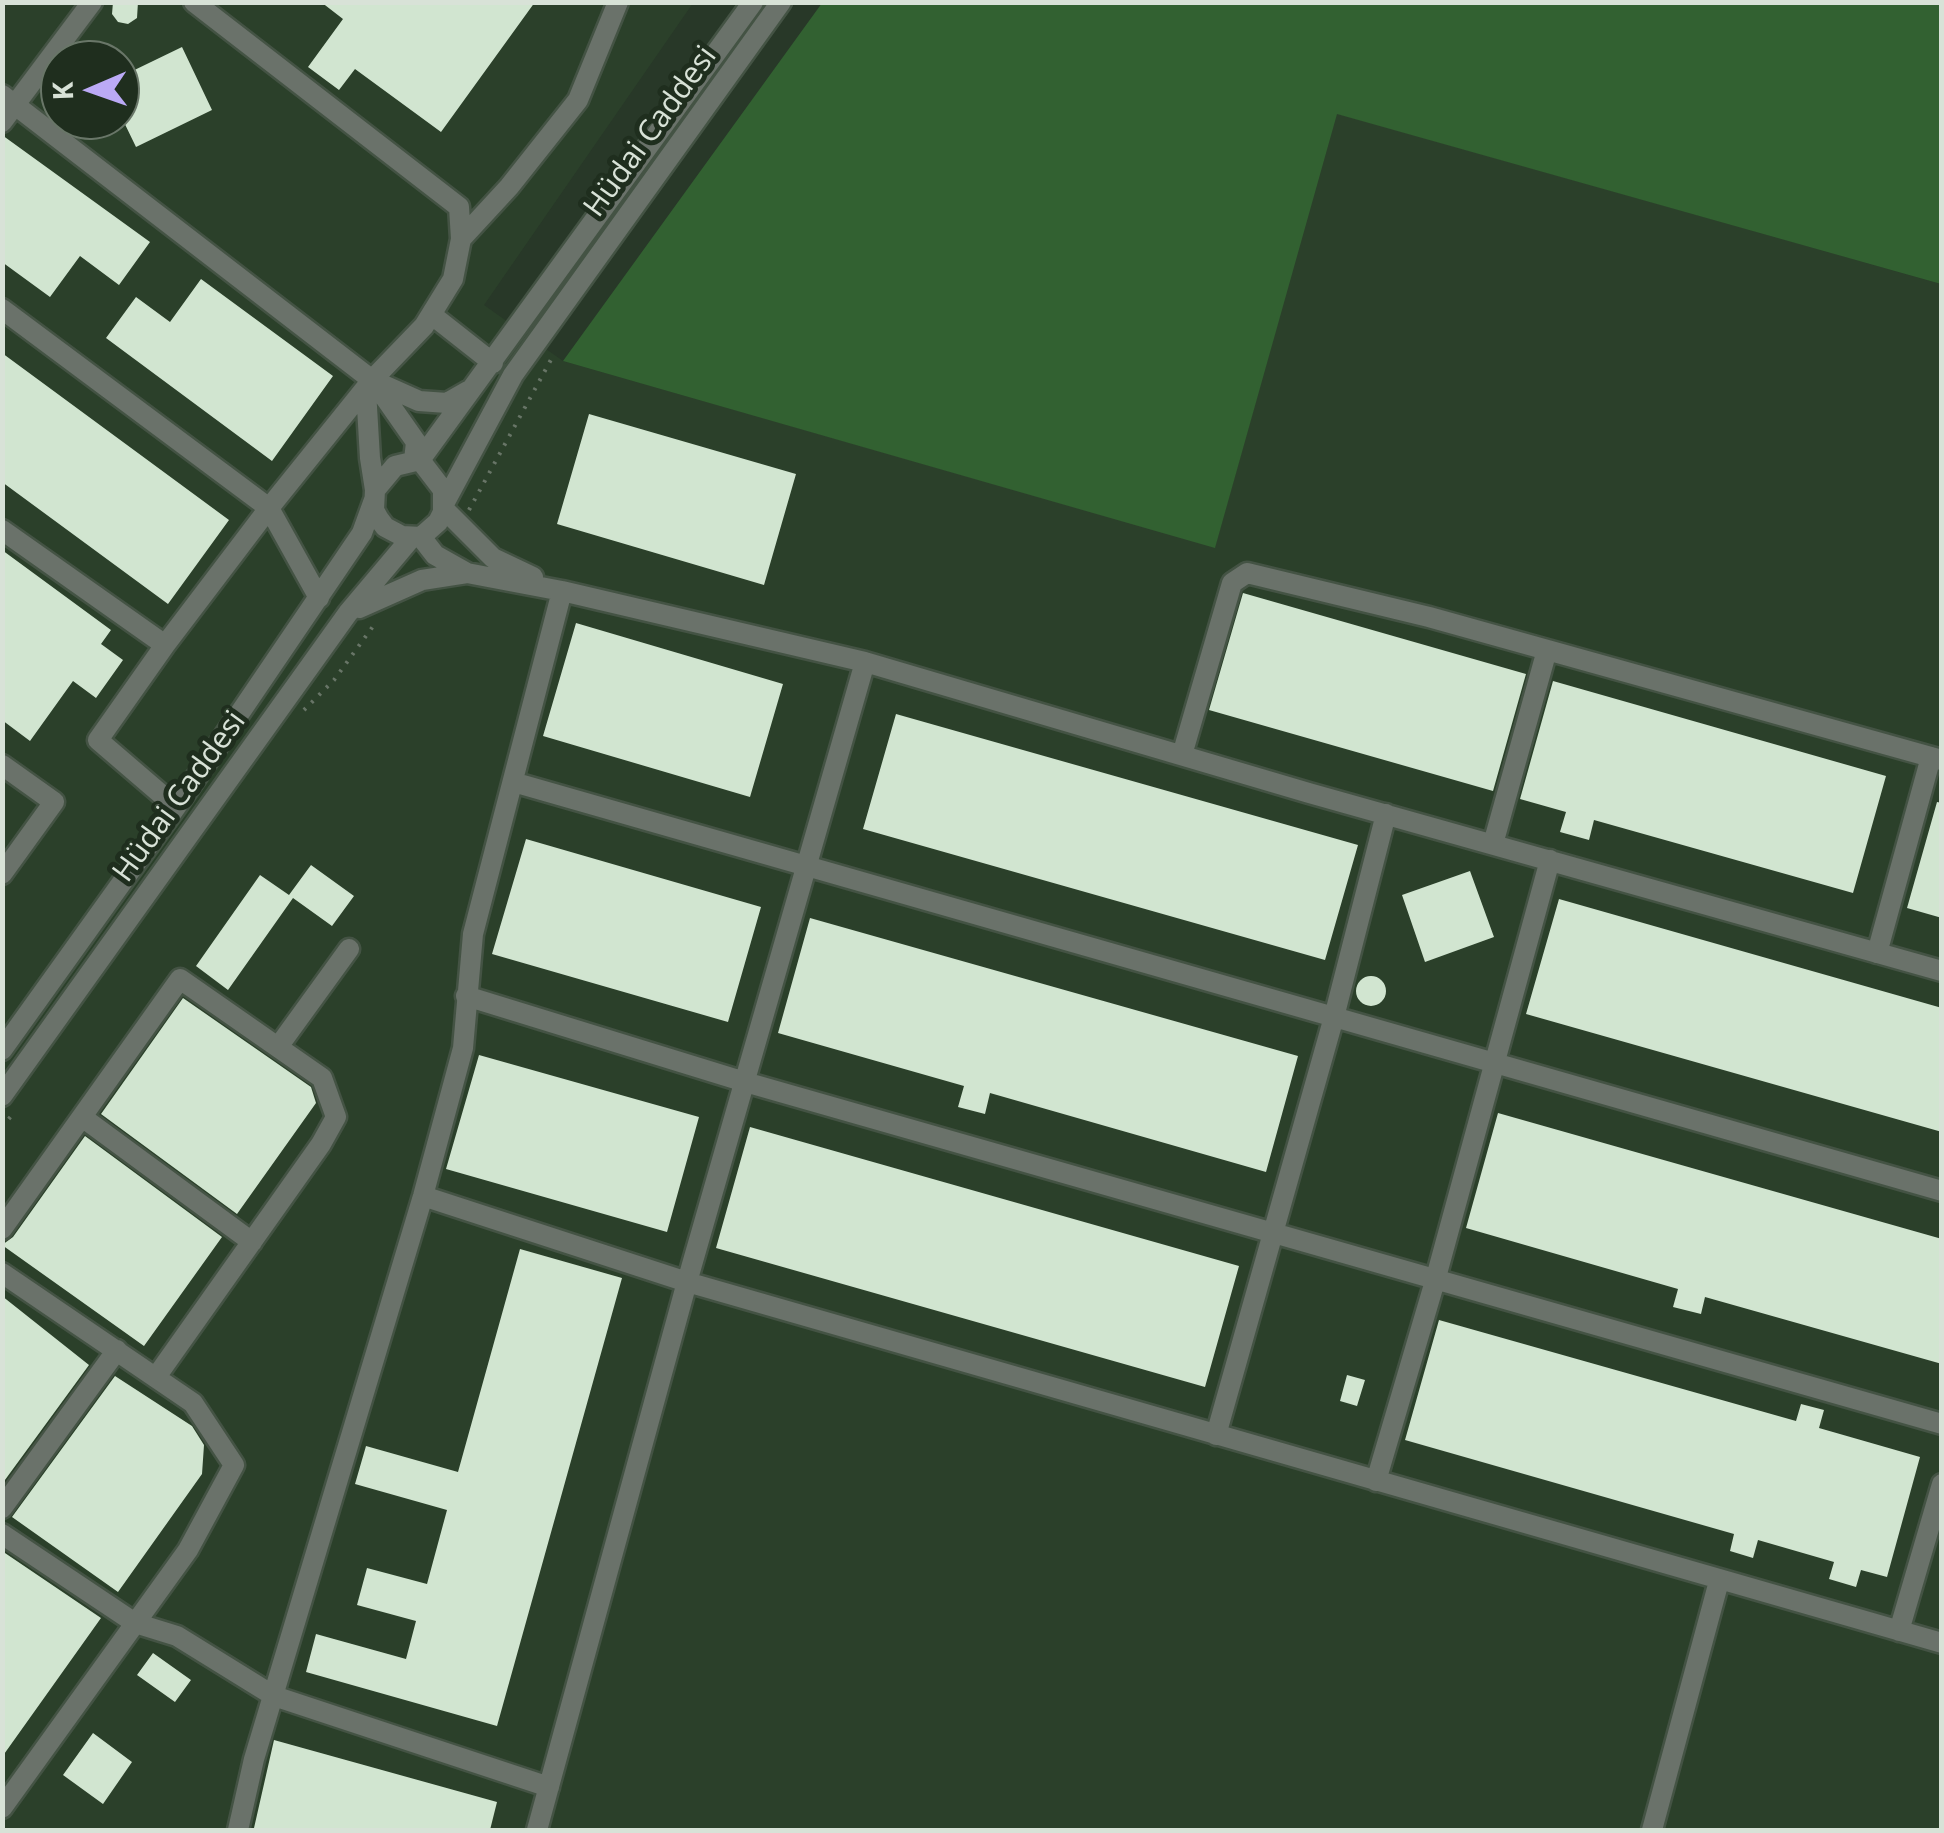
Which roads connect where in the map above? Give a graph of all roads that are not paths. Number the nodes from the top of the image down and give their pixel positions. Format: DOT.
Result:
graph roads {
  1 [pos="92,2"];
  2 [pos="194,2"];
  3 [pos="618,2"];
  4 [pos="754,2"];
  5 [pos="781,2"];
  6 [pos="9,99"];
  7 [pos="2,122"];
  8 [pos="461,238"];
  9 [pos="2,310"];
  10 [pos="432,315"];
  11 [pos="494,363"];
  12 [pos="369,386"];
  13 [pos="476,386"];
  14 [pos="417,460"];
  15 [pos="374,495"];
  16 [pos="444,505"];
  17 [pos="270,508"];
  18 [pos="2,530"];
  19 [pos="417,537"];
  20 [pos="467,573"];
  21 [pos="562,591"];
  22 [pos="318,598"];
  23 [pos="348,614"];
  24 [pos="165,645"];
  25 [pos="1547,650"];
  26 [pos="865,662"];
  27 [pos="1182,755"];
  28 [pos="1936,758"];
  29 [pos="2,765"];
  30 [pos="513,782"];
  31 [pos="176,808"];
  32 [pos="1386,814"];
  33 [pos="1493,844"];
  34 [pos="1550,860"];
  35 [pos="806,866"];
  36 [pos="2,874"];
  37 [pos="349,949"];
  38 [pos="1877,952"];
  39 [pos="1942,971"];
  40 [pos="466,996"];
  41 [pos="1334,1017"];
  42 [pos="278,1048"];
  43 [pos="2,1050"];
  44 [pos="1494,1063"];
  45 [pos="744,1082"];
  46 [pos="2,1096"];
  47 [pos="82,1118"];
  48 [pos="1942,1191"];
  49 [pos="423,1196"];
  50 [pos="2,1229"];
  51 [pos="1273,1234"];
  52 [pos="252,1242"];
  53 [pos="2,1273"];
  54 [pos="1435,1281"];
  55 [pos="687,1282"];
  56 [pos="116,1350"];
  57 [pos="156,1377"];
  58 [pos="1942,1424"];
  59 [pos="1216,1435"];
  60 [pos="1376,1481"];
  61 [pos="1942,1484"];
  62 [pos="2,1508"];
  63 [pos="2,1534"];
  64 [pos="1719,1581"];
  65 [pos="135,1623"];
  66 [pos="1899,1631"];
  67 [pos="1942,1643"];
  68 [pos="274,1696"];
  69 [pos="549,1787"];
  70 [pos="4,1802"];
  71 [pos="238,1830"];
  72 [pos="537,1830"];
  73 [pos="1652,1830"];
  1 -- 6 [label="street"];
  2 -- 8 [label="street"];
  3 -- 8 [label="street"];
  4 -- 11 [label="street, Hüdai Caddesi"];
  5 -- 16 [label="street, Hüdai Caddesi"];
  6 -- 7 [label="street"];
  6 -- 12 [label="street"];
  8 -- 10 [label="street"];
  9 -- 17 [label="street"];
  10 -- 11 [label="street"];
  10 -- 12 [label="street"];
  11 -- 13 [label="street, Hüdai Caddesi"];
  12 -- 13 [label="street"];
  12 -- 14 [label="street"];
  12 -- 15 [label="street"];
  12 -- 17 [label="street"];
  13 -- 14 [label="street, Hüdai Caddesi"];
  14 -- 15 [label="street"];
  14 -- 16 [label="street"];
  15 -- 19 [label="street"];
  15 -- 22 [label="street, Hüdai Caddesi"];
  16 -- 19 [label="street"];
  16 -- 21 [label="street"];
  17 -- 22 [label="street"];
  17 -- 24 [label="street"];
  18 -- 24 [label="street"];
  19 -- 20 [label="street"];
  19 -- 23 [label="street, Hüdai Caddesi"];
  20 -- 21 [label="street"];
  20 -- 23 [label="street"];
  21 -- 26 [label="street"];
  21 -- 30 [label="street"];
  22 -- 31 [label="street, Hüdai Caddesi"];
  23 -- 46 [label="street, Hüdai Caddesi"];
  24 -- 31 [label="street"];
  25 -- 27 [label="street"];
  25 -- 28 [label="street"];
  25 -- 33 [label="street"];
  26 -- 27 [label="street"];
  26 -- 35 [label="street"];
  27 -- 32 [label="street"];
  28 -- 38 [label="street"];
  29 -- 36 [label="street"];
  30 -- 35 [label="street"];
  30 -- 40 [label="street"];
  31 -- 43 [label="street, Hüdai Caddesi"];
  32 -- 33 [label="street"];
  32 -- 41 [label="street"];
  33 -- 34 [label="street"];
  34 -- 38 [label="street"];
  34 -- 44 [label="street"];
  35 -- 41 [label="street"];
  35 -- 45 [label="street"];
  37 -- 42 [label="street"];
  38 -- 39 [label="street"];
  40 -- 45 [label="street"];
  40 -- 49 [label="street"];
  41 -- 44 [label="street"];
  41 -- 51 [label="street"];
  42 -- 47 [label="street"];
  42 -- 52 [label="street"];
  44 -- 48 [label="street"];
  44 -- 54 [label="street"];
  45 -- 51 [label="street"];
  45 -- 55 [label="street"];
  47 -- 50 [label="street"];
  47 -- 52 [label="street"];
  49 -- 55 [label="street"];
  49 -- 68 [label="street"];
  51 -- 54 [label="street"];
  51 -- 59 [label="street"];
  52 -- 57 [label="street"];
  53 -- 56 [label="street"];
  54 -- 58 [label="street"];
  54 -- 60 [label="street"];
  55 -- 59 [label="street"];
  55 -- 69 [label="street"];
  56 -- 57 [label="street"];
  56 -- 62 [label="street"];
  57 -- 65 [label="street"];
  59 -- 60 [label="street"];
  60 -- 64 [label="street"];
  61 -- 66 [label="street"];
  63 -- 65 [label="street"];
  64 -- 66 [label="street"];
  64 -- 73 [label="street"];
  65 -- 68 [label="street"];
  65 -- 70 [label="street"];
  66 -- 67 [label="street"];
  68 -- 69 [label="street"];
  68 -- 71 [label="street"];
  69 -- 72 [label="street"];
}
